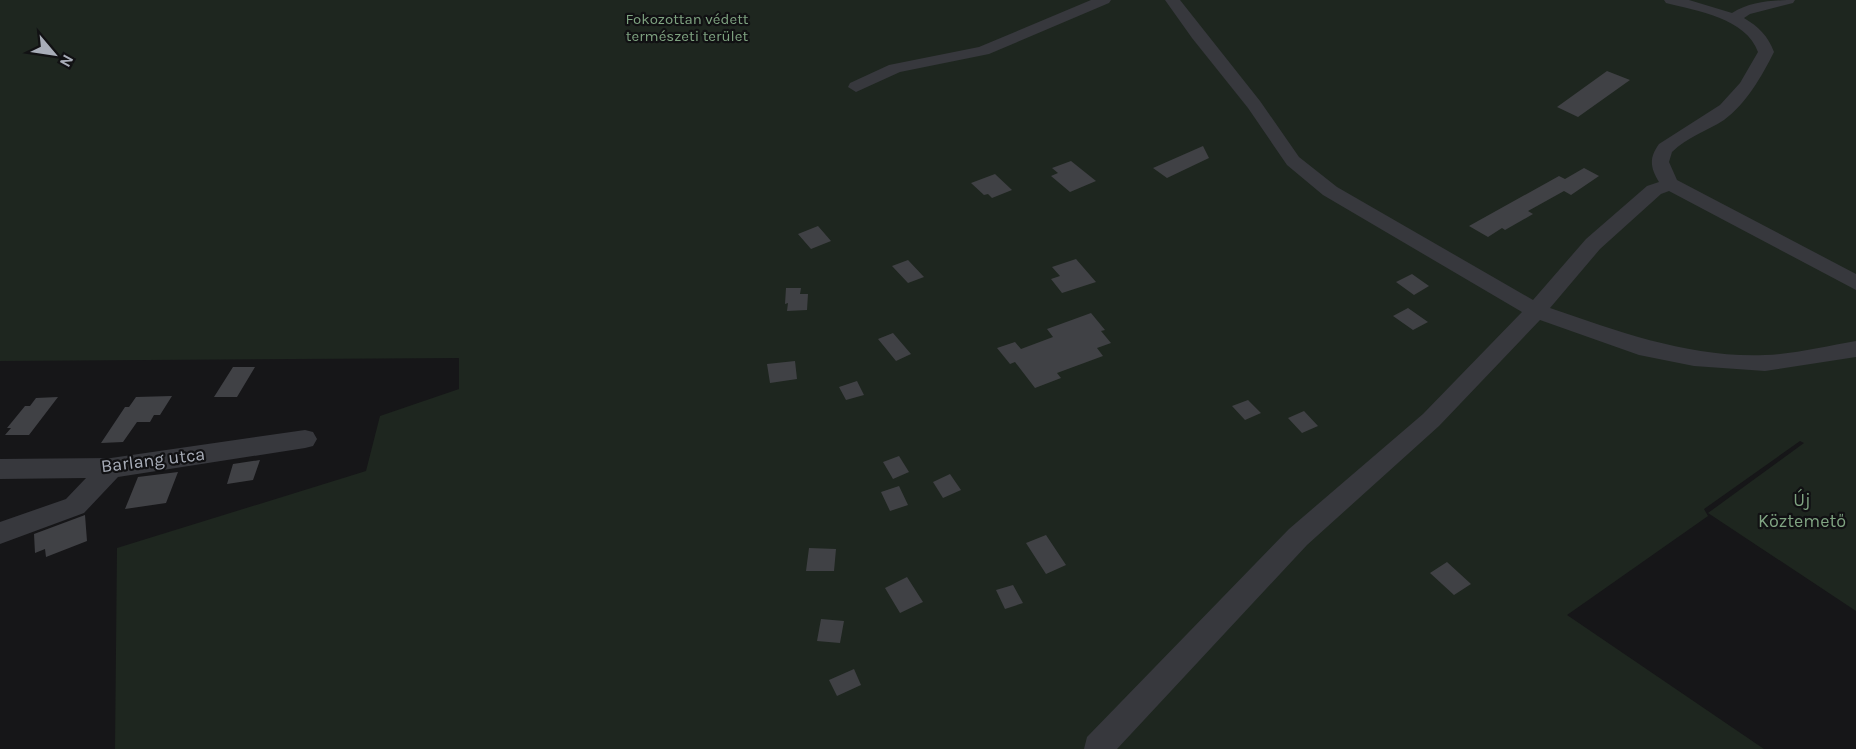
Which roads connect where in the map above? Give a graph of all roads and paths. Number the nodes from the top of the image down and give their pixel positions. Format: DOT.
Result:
graph roads {
  1 [pos="1104,0"];
  2 [pos="1172,0"];
  3 [pos="1671,0"];
  4 [pos="1788,0"];
  5 [pos="1734,18"];
  6 [pos="856,87"];
  7 [pos="1670,184"];
  8 [pos="1856,283"];
  9 [pos="1536,311"];
  10 [pos="1856,349"];
  11 [pos="305,438"];
  12 [pos="111,468"];
  13 [pos="0,469"];
  14 [pos="0,533"];
  15 [pos="1099,749"];
  1 -- 6 [label="street"];
  2 -- 9 [label="street"];
  3 -- 5 [label="street"];
  4 -- 5 [label="street"];
  5 -- 7 [label="street"];
  7 -- 8 [label="street"];
  7 -- 9 [label="street"];
  9 -- 10 [label="street"];
  9 -- 15 [label="street"];
  11 -- 12 [label="street, Barlang utca"];
  12 -- 13 [label="street, Barlang utca"];
  12 -- 14 [label="street"];
}
